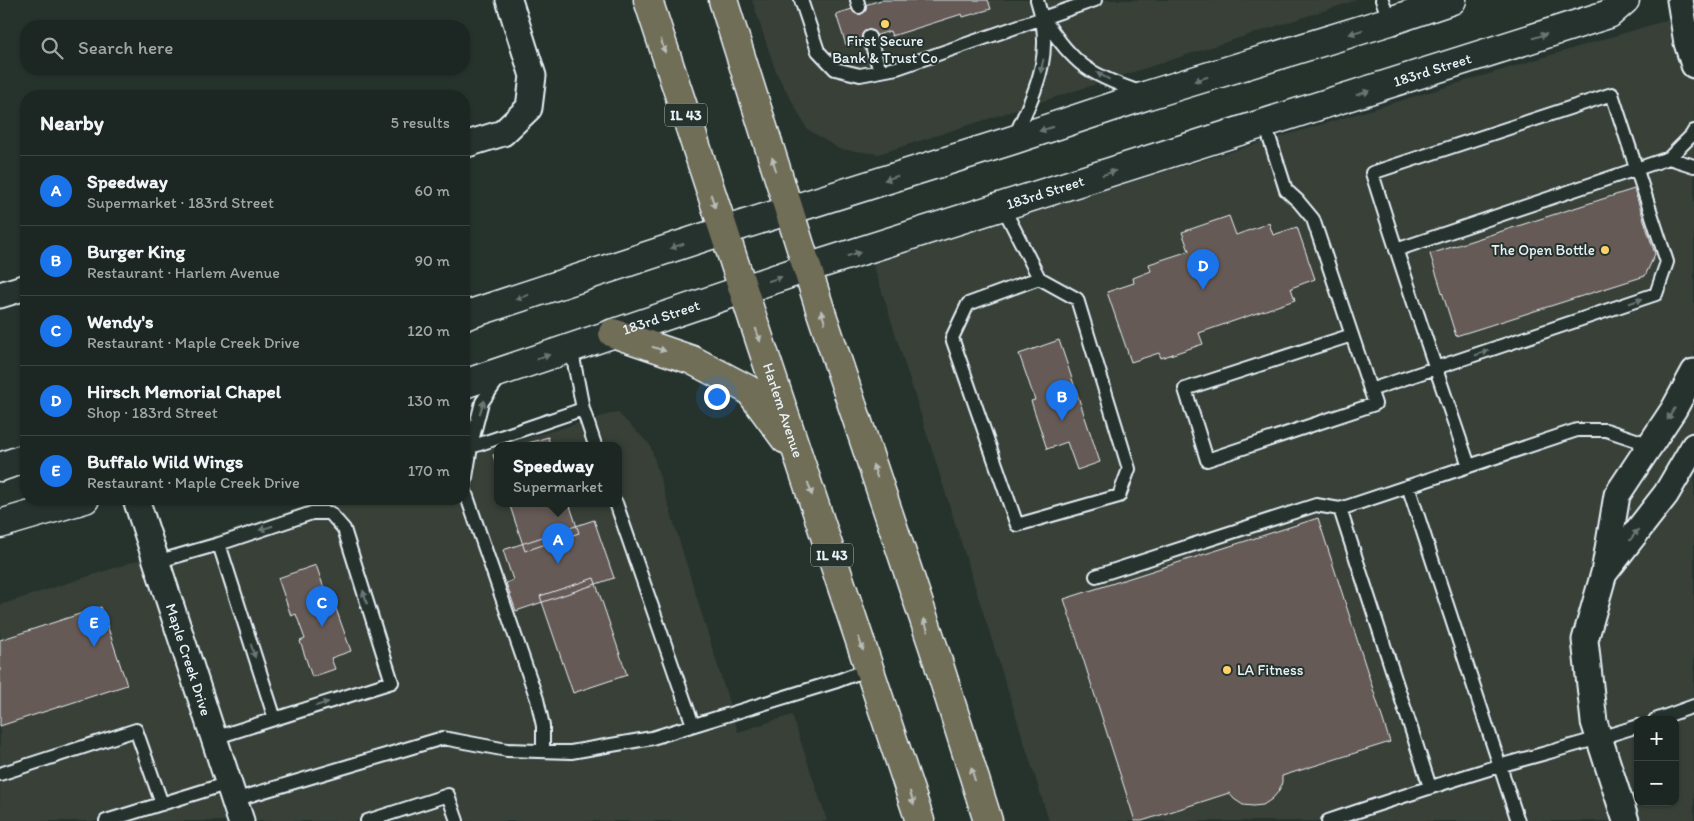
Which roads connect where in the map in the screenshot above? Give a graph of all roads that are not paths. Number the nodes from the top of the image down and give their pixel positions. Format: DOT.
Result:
graph roads {
  1 [pos="509,0"];
  2 [pos="648,0"];
  3 [pos="722,0"];
  4 [pos="801,0"];
  5 [pos="1037,0"];
  6 [pos="1095,0"];
  7 [pos="1452,0"];
  8 [pos="1625,0"];
  9 [pos="1680,0"];
  10 [pos="1386,11"];
  11 [pos="1043,18"];
  12 [pos="869,37"];
  13 [pos="1694,66"];
  14 [pos="880,71"];
  15 [pos="1148,95"];
  16 [pos="1265,124"];
  17 [pos="1694,131"];
  18 [pos="1013,140"];
  19 [pos="470,143"];
  20 [pos="1669,158"];
  21 [pos="1694,166"];
  22 [pos="1637,169"];
  23 [pos="1003,207"];
  24 [pos="789,210"];
  25 [pos="723,231"];
  26 [pos="1396,250"];
  27 [pos="807,268"];
  28 [pos="1039,278"];
  29 [pos="20,289"];
  30 [pos="742,289"];
  31 [pos="0,295"];
  32 [pos="470,314"];
  33 [pos="613,333"];
  34 [pos="1352,335"];
  35 [pos="571,348"];
  36 [pos="1436,368"];
  37 [pos="505,370"];
  38 [pos="1694,372"];
  39 [pos="470,382"];
  40 [pos="1370,390"];
  41 [pos="583,410"];
  42 [pos="595,442"];
  43 [pos="1651,445"];
  44 [pos="1694,446"];
  45 [pos="471,447"];
  46 [pos="470,453"];
  47 [pos="799,456"];
  48 [pos="20,460"];
  49 [pos="1469,466"];
  50 [pos="0,467"];
  51 [pos="1408,486"];
  52 [pos="65,505"];
  53 [pos="138,505"];
  54 [pos="470,505"];
  55 [pos="617,507"];
  56 [pos="1340,509"];
  57 [pos="0,524"];
  58 [pos="219,544"];
  59 [pos="156,562"];
  60 [pos="1604,573"];
  61 [pos="1096,576"];
  62 [pos="869,669"];
  63 [pos="1694,706"];
  64 [pos="1666,716"];
  65 [pos="275,718"];
  66 [pos="693,725"];
  67 [pos="1634,727"];
  68 [pos="214,738"];
  69 [pos="1599,739"];
  70 [pos="542,751"];
  71 [pos="1500,766"];
  72 [pos="0,774"];
  73 [pos="1430,787"];
  74 [pos="235,801"];
  75 [pos="162,804"];
  76 [pos="106,821"];
  77 [pos="367,821"];
  78 [pos="457,821"];
  79 [pos="920,821"];
  80 [pos="988,821"];
  81 [pos="1328,821"];
  82 [pos="1518,821"];
  83 [pos="1626,821"];
  1 -- 19 [label="street"];
  2 -- 25 [label="main road, Harlem Avenue / IL 43, one-way"];
  24 -- 3 [label="main road, one-way"];
  4 -- 14 [label="lane"];
  5 -- 11 [label="lane"];
  6 -- 11 [label="lane"];
  7 -- 10 [label="street"];
  16 -- 8 [label="street, 183rd Street, one-way"];
  9 -- 13 [label="street"];
  10 -- 15 [label="street, one-way"];
  11 -- 14 [label="lane"];
  15 -- 11 [label="lane, one-way"];
  11 -- 18 [label="lane, one-way"];
  12 -- 14 [label="lane"];
  15 -- 18 [label="street, one-way"];
  23 -- 16 [label="street, 183rd Street, one-way"];
  16 -- 34 [label="lane"];
  17 -- 20 [label="lane"];
  18 -- 24 [label="street, one-way"];
  20 -- 21 [label="lane"];
  20 -- 22 [label="lane"];
  22 -- 26 [label="lane"];
  22 -- 26 [label="lane"];
  36 -- 22 [label="lane, one-way"];
  27 -- 23 [label="street, 183rd Street, one-way"];
  23 -- 28 [label="lane"];
  24 -- 25 [label="street"];
  24 -- 27 [label="main road"];
  25 -- 30 [label="main road, Harlem Avenue / IL 43"];
  25 -- 32 [label="street, one-way"];
  26 -- 36 [label="lane"];
  30 -- 27 [label="street, 183rd Street, one-way"];
  80 -- 27 [label="main road, one-way"];
  28 -- 28 [label="lane"];
  29 -- 31 [label="street"];
  30 -- 33 [label="street, 183rd Street"];
  30 -- 47 [label="main road, Harlem Avenue / IL 43, one-way"];
  33 -- 35 [label="street, 183rd Street"];
  33 -- 47 [label="main road, one-way"];
  34 -- 40 [label="lane"];
  34 -- 40 [label="lane"];
  37 -- 35 [label="street, 183rd Street, one-way"];
  35 -- 41 [label="lane"];
  36 -- 40 [label="lane"];
  36 -- 49 [label="lane"];
  37 -- 39 [label="street, 183rd Street"];
  45 -- 37 [label="lane, one-way"];
  38 -- 43 [label="street, one-way"];
  41 -- 42 [label="lane"];
  41 -- 45 [label="lane"];
  43 -- 49 [label="lane"];
  43 -- 60 [label="street"];
  60 -- 44 [label="street, one-way"];
  45 -- 46 [label="lane"];
  47 -- 62 [label="main road, Harlem Avenue / IL 43, one-way"];
  48 -- 50 [label="street"];
  49 -- 51 [label="lane"];
  51 -- 56 [label="lane"];
  51 -- 71 [label="lane"];
  52 -- 57 [label="street"];
  53 -- 59 [label="street, Maple Creek Drive"];
  54 -- 70 [label="lane"];
  55 -- 66 [label="lane"];
  56 -- 61 [label="lane"];
  56 -- 73 [label="lane"];
  58 -- 59 [label="lane"];
  58 -- 65 [label="lane, one-way"];
  65 -- 58 [label="lane, one-way"];
  59 -- 68 [label="street, Maple Creek Drive"];
  60 -- 69 [label="street"];
  62 -- 66 [label="lane"];
  62 -- 79 [label="main road, Harlem Avenue / IL 43, one-way"];
  63 -- 64 [label="lane"];
  65 -- 68 [label="lane"];
  66 -- 70 [label="lane"];
  67 -- 69 [label="lane"];
  68 -- 74 [label="street, Maple Creek Drive"];
  69 -- 71 [label="lane"];
  69 -- 83 [label="street"];
  70 -- 74 [label="lane"];
  71 -- 73 [label="lane"];
  71 -- 82 [label="lane"];
  72 -- 75 [label="lane"];
  73 -- 81 [label="lane"];
  74 -- 75 [label="lane"];
  75 -- 76 [label="lane"];
  77 -- 78 [label="lane"];
}
